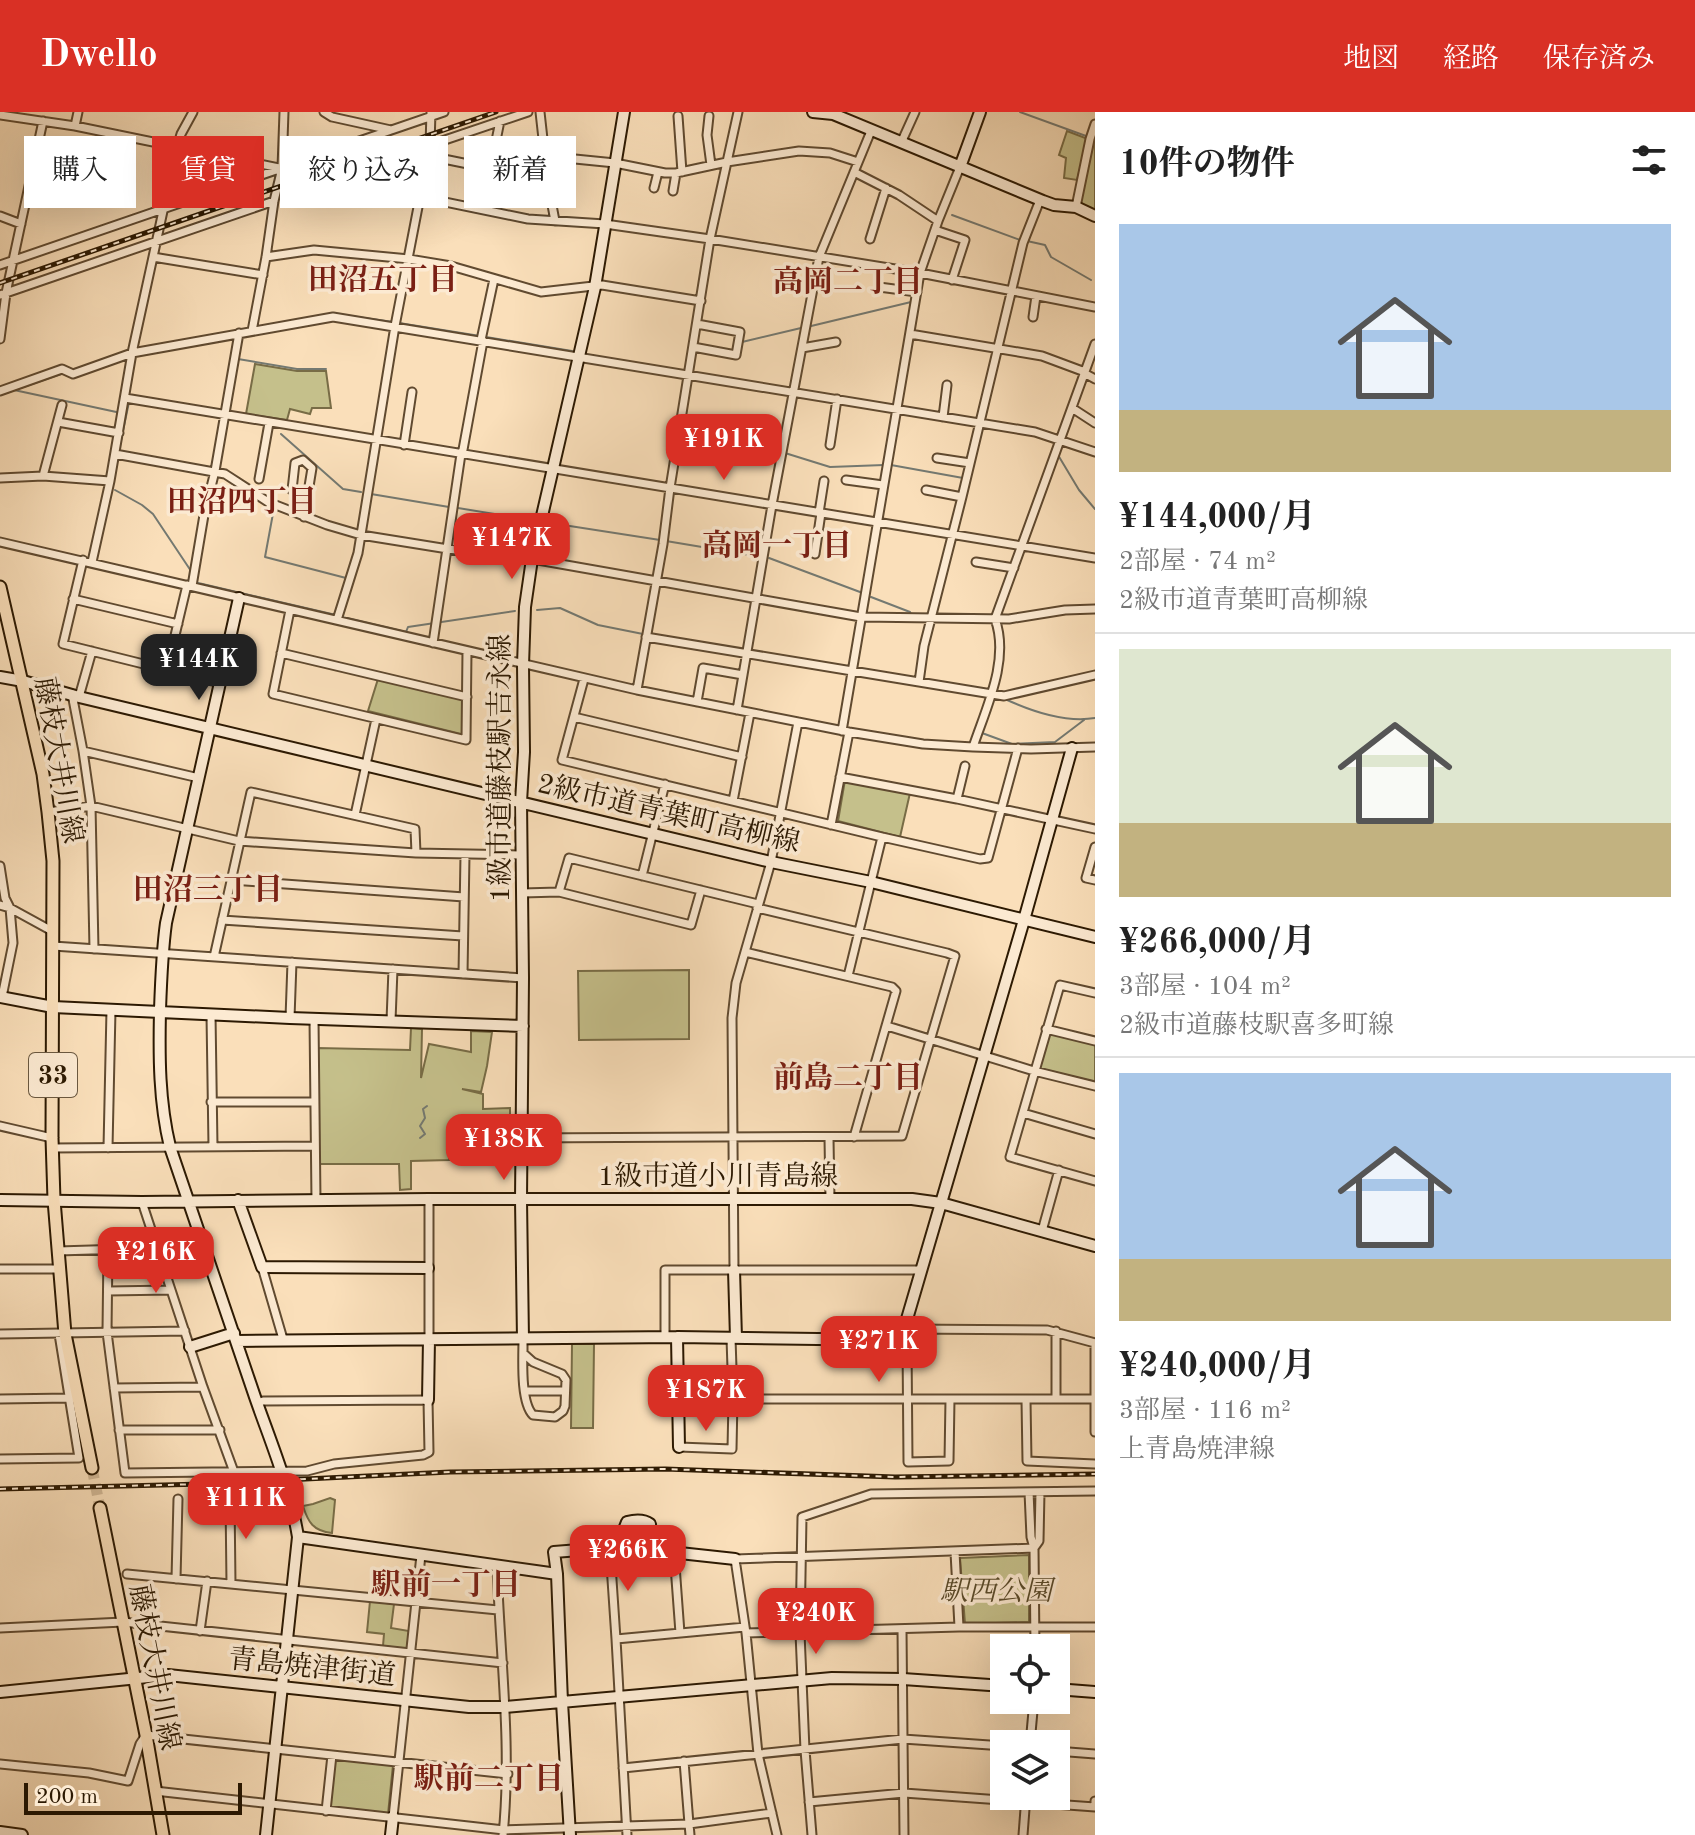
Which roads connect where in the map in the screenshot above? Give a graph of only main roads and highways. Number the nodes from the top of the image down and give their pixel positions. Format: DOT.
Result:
graph roads {
  1 [pos="0,587"];
  2 [pos="92,1468"];
  3 [pos="100,1508"];
  4 [pos="163,1835"];
  1 -- 2 [label="main road, 藤枝大井川線 / 33"];
  3 -- 4 [label="main road, 藤枝大井川線"];
}
